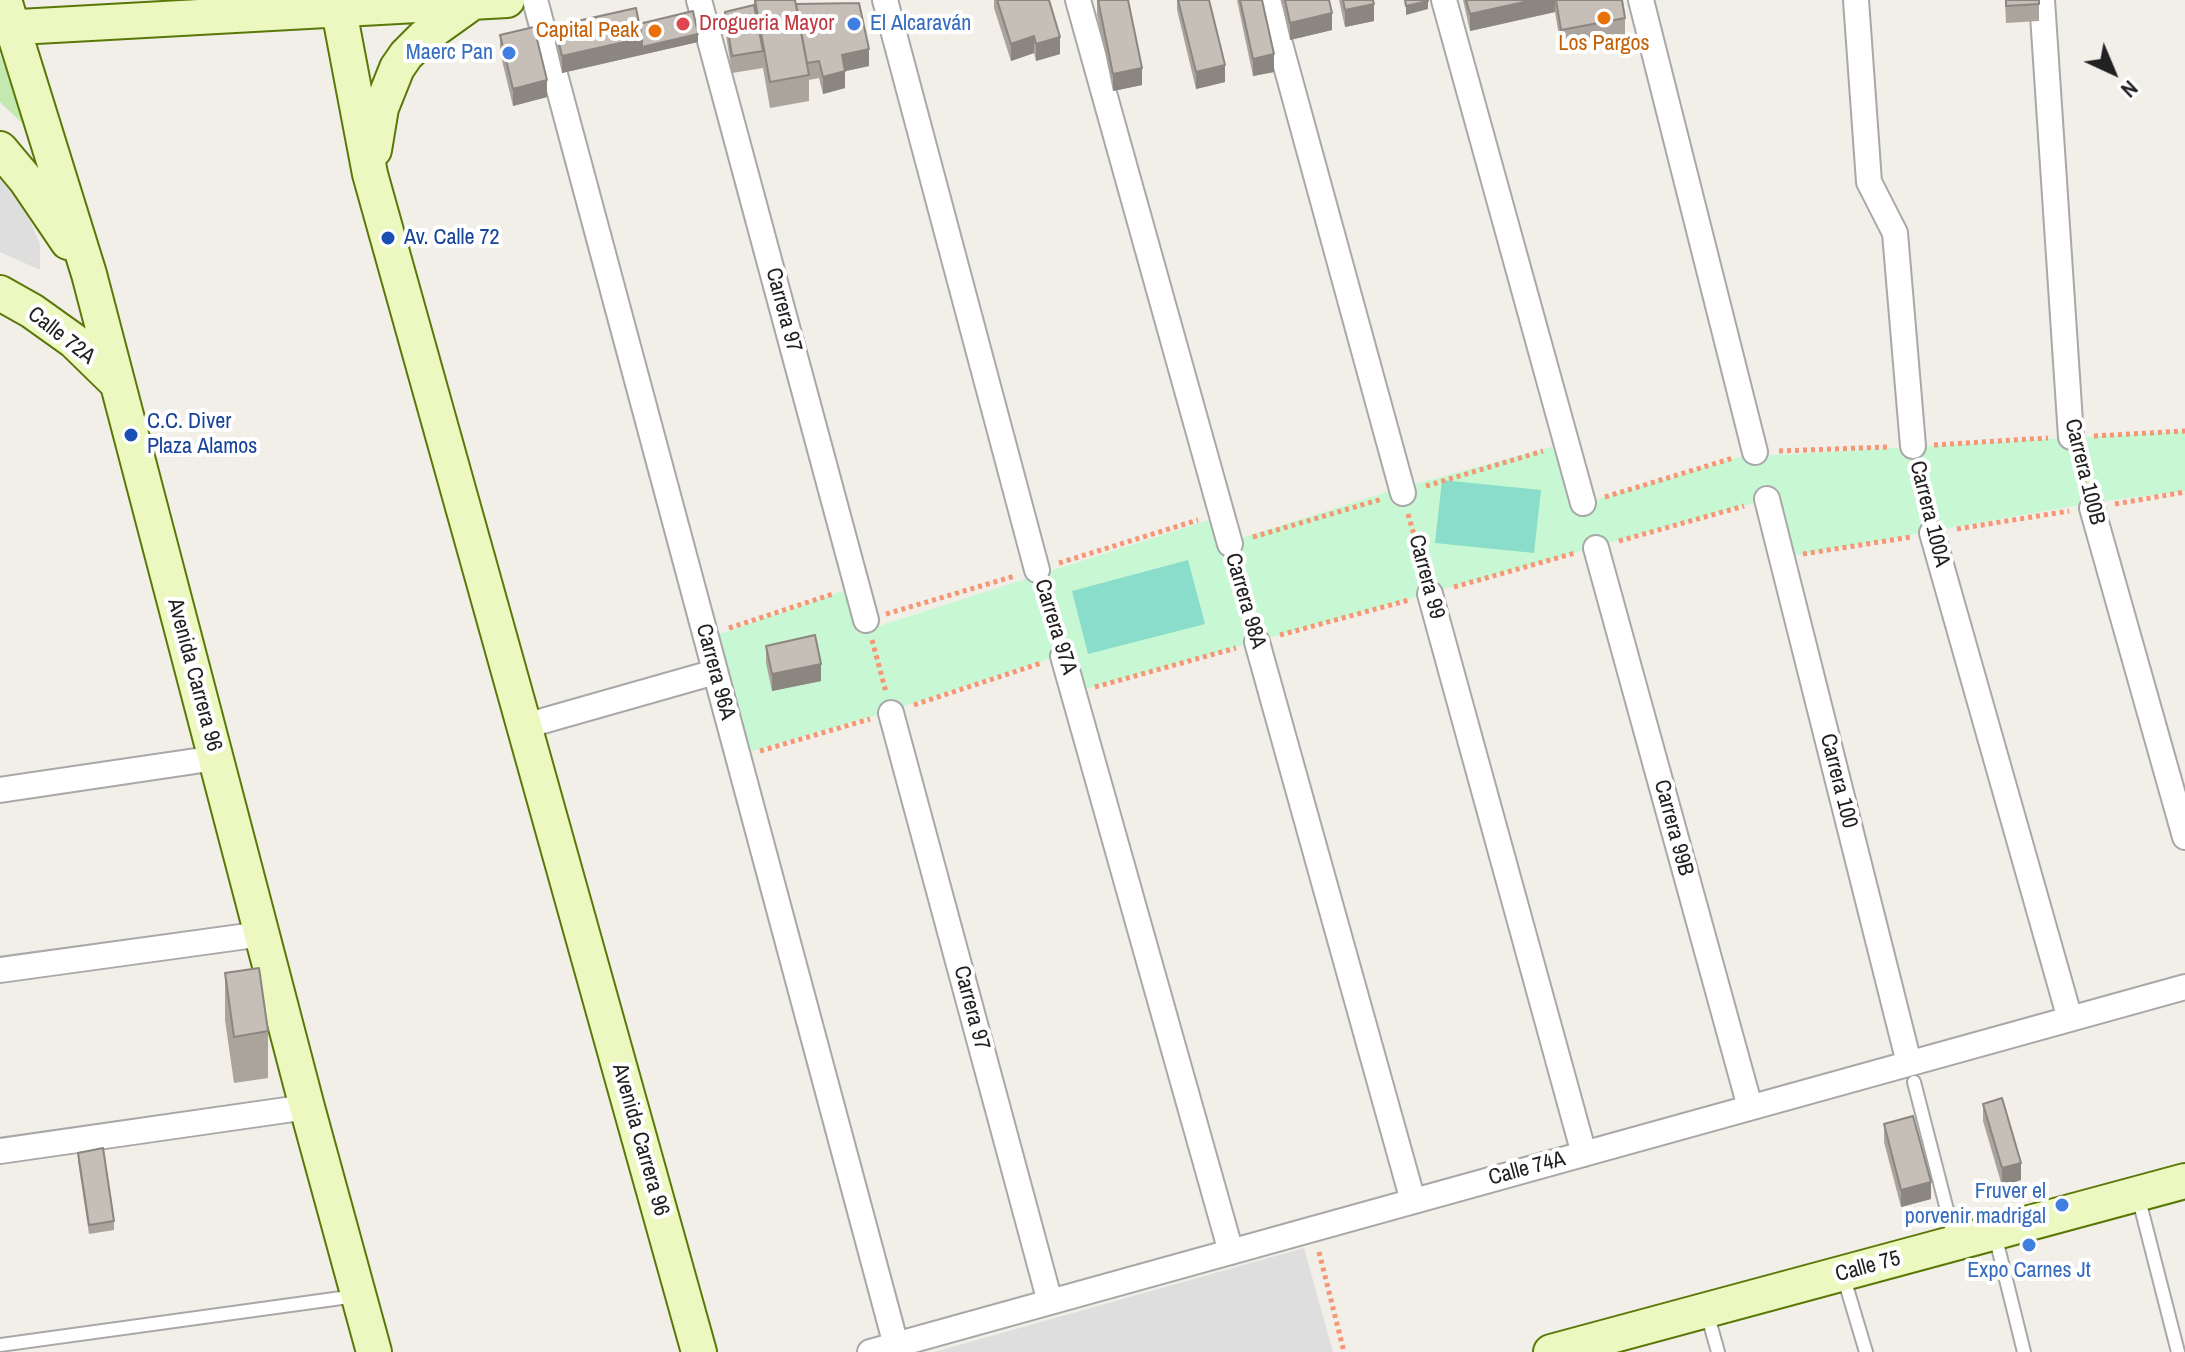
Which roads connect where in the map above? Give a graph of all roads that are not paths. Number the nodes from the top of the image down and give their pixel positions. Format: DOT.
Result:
graph roads {
  1 [pos="535,0"];
  2 [pos="699,0"];
  3 [pos="885,0"];
  4 [pos="1078,0"];
  5 [pos="1268,0"];
  6 [pos="1444,0"];
  7 [pos="1641,0"];
  8 [pos="1856,0"];
  9 [pos="2042,0"];
  10 [pos="490,1"];
  11 [pos="338,4"];
  12 [pos="5,18"];
  13 [pos="0,149"];
  14 [pos="370,174"];
  15 [pos="89,274"];
  16 [pos="0,293"];
  17 [pos="118,383"];
  18 [pos="2071,437"];
  19 [pos="1913,446"];
  20 [pos="1755,452"];
  21 [pos="1403,493"];
  22 [pos="1767,499"];
  23 [pos="1583,503"];
  24 [pos="2092,508"];
  25 [pos="1932,533"];
  26 [pos="1230,544"];
  27 [pos="1596,548"];
  28 [pos="1037,570"];
  29 [pos="1430,594"];
  30 [pos="866,620"];
  31 [pos="1257,642"];
  32 [pos="1063,656"];
  33 [pos="715,672"];
  34 [pos="891,713"];
  35 [pos="525,726"];
  36 [pos="216,758"];
  37 [pos="0,790"];
  38 [pos="2185,837"];
  39 [pos="262,934"];
  40 [pos="0,970"];
  41 [pos="2185,987"];
  42 [pos="2070,1019"];
  43 [pos="1912,1072"];
  44 [pos="307,1107"];
  45 [pos="1750,1107"];
  46 [pos="0,1151"];
  47 [pos="1584,1154"];
  48 [pos="2185,1181"];
  49 [pos="2138,1194"];
  50 [pos="1413,1201"];
  51 [pos="1994,1233"];
  52 [pos="1955,1244"];
  53 [pos="1231,1252"];
  54 [pos="1843,1274"];
  55 [pos="359,1296"];
  56 [pos="1050,1302"];
  57 [pos="1706,1310"];
  58 [pos="0,1345"];
  59 [pos="896,1345"];
  60 [pos="1558,1351"];
  61 [pos="374,1352"];
  62 [pos="699,1352"];
  63 [pos="870,1352"];
  64 [pos="1718,1352"];
  65 [pos="1866,1352"];
  66 [pos="2024,1352"];
  67 [pos="2178,1352"];
  1 -- 33 [label="street, Carrera 96A"];
  2 -- 30 [label="street, Carrera 97"];
  3 -- 28 [label="street, Carrera 97A"];
  4 -- 26 [label="street, Carrera 98A"];
  5 -- 21 [label="street"];
  6 -- 23 [label="street"];
  7 -- 20 [label="street"];
  8 -- 19 [label="street, Carrera 100A"];
  9 -- 18 [label="street, Carrera 100B"];
  10 -- 11 [label="main road"];
  10 -- 14 [label="main road"];
  11 -- 12 [label="main road"];
  11 -- 14 [label="main road, Avenida Carrera 96"];
  12 -- 15 [label="main road, Avenida Carrera 96"];
  13 -- 15 [label="main road"];
  14 -- 35 [label="main road, Avenida Carrera 96"];
  15 -- 17 [label="main road, Avenida Carrera 96"];
  16 -- 17 [label="main road, Calle 72A"];
  17 -- 36 [label="main road, Avenida Carrera 96"];
  22 -- 43 [label="street, Carrera 100"];
  24 -- 38 [label="street, Carrera 100B"];
  25 -- 42 [label="street, Carrera 100A"];
  27 -- 45 [label="street, Carrera 99B"];
  29 -- 47 [label="street, Carrera 99"];
  31 -- 50 [label="street, Carrera 98A"];
  32 -- 53 [label="street, Carrera 97A"];
  33 -- 35 [label="street"];
  33 -- 59 [label="street, Carrera 96A"];
  34 -- 56 [label="street, Carrera 97"];
  35 -- 62 [label="main road, Avenida Carrera 96"];
  36 -- 37 [label="street"];
  36 -- 39 [label="main road, Avenida Carrera 96"];
  39 -- 40 [label="street"];
  39 -- 44 [label="main road, Avenida Carrera 96"];
  41 -- 42 [label="street, Calle 74A"];
  42 -- 43 [label="street, Calle 74A"];
  43 -- 45 [label="street, Calle 74A"];
  43 -- 52 [label="lane, Carrera 100"];
  44 -- 46 [label="street"];
  44 -- 55 [label="main road, Avenida Carrera 96"];
  45 -- 47 [label="street, Calle 74A"];
  47 -- 50 [label="street, Calle 74A"];
  48 -- 49 [label="main road, Calle 75"];
  49 -- 51 [label="main road, Calle 75"];
  49 -- 67 [label="lane"];
  50 -- 53 [label="street, Calle 74A"];
  51 -- 52 [label="main road, Calle 75"];
  51 -- 66 [label="lane"];
  52 -- 54 [label="main road, Calle 75"];
  53 -- 56 [label="street, Calle 74A"];
  54 -- 57 [label="main road, Calle 75"];
  54 -- 65 [label="lane"];
  55 -- 58 [label="lane"];
  55 -- 61 [label="main road, Avenida Carrera 96"];
  56 -- 59 [label="street, Calle 74A"];
  57 -- 60 [label="main road, Calle 75"];
  57 -- 64 [label="lane"];
  59 -- 63 [label="street, Calle 74A"];
}
